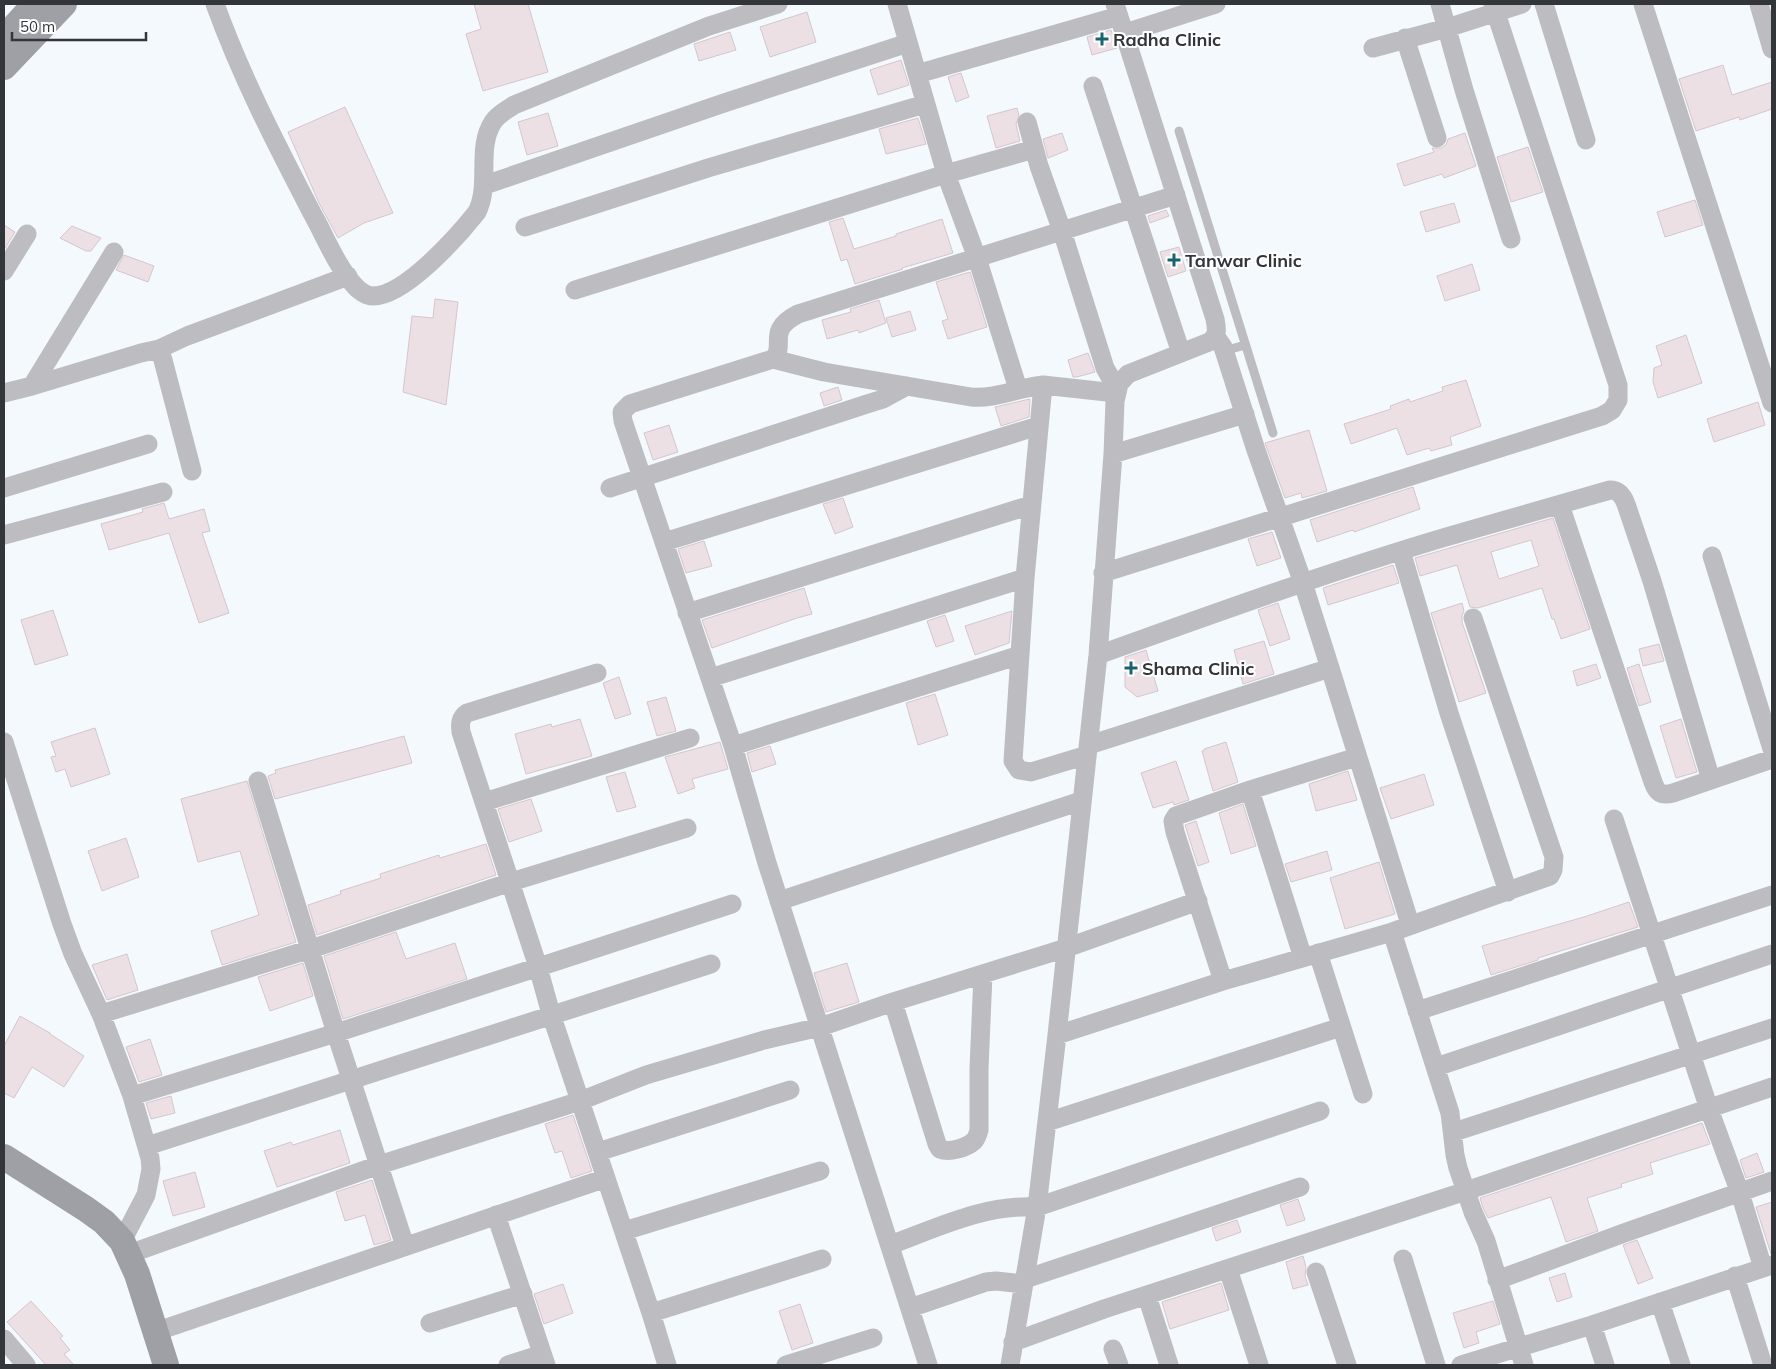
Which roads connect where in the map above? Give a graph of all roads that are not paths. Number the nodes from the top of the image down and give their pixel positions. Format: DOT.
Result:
graph roads {
  1 [pos="35,4"];
  2 [pos="64,4"];
  3 [pos="215,4"];
  4 [pos="778,4"];
  5 [pos="897,4"];
  6 [pos="1216,4"];
  7 [pos="1440,4"];
  8 [pos="1522,4"];
  9 [pos="1544,4"];
  10 [pos="1643,4"];
  11 [pos="1758,4"];
  12 [pos="1494,8"];
  13 [pos="1120,18"];
  14 [pos="1447,28"];
  15 [pos="1405,38"];
  16 [pos="908,43"];
  17 [pos="7,45"];
  18 [pos="1373,48"];
  19 [pos="1772,49"];
  20 [pos="917,74"];
  21 [pos="1093,86"];
  22 [pos="925,104"];
  23 [pos="1027,122"];
  24 [pos="1178,131"];
  25 [pos="1437,138"];
  26 [pos="1586,140"];
  27 [pos="1034,149"];
  28 [pos="946,174"];
  29 [pos="484,185"];
  30 [pos="1176,195"];
  31 [pos="1134,208"];
  32 [pos="525,227"];
  33 [pos="1062,230"];
  34 [pos="27,234"];
  35 [pos="1511,239"];
  36 [pos="114,252"];
  37 [pos="976,258"];
  38 [pos="4,271"];
  39 [pos="348,276"];
  40 [pos="575,290"];
  41 [pos="1220,344"];
  42 [pos="1245,345"];
  43 [pos="159,349"];
  44 [pos="1182,353"];
  45 [pos="772,359"];
  46 [pos="1043,385"];
  47 [pos="32,386"];
  48 [pos="907,386"];
  49 [pos="1118,389"];
  50 [pos="1018,390"];
  51 [pos="4,392"];
  52 [pos="1772,402"];
  53 [pos="1245,414"];
  54 [pos="1038,426"];
  55 [pos="1273,433"];
  56 [pos="148,444"];
  57 [pos="1114,454"];
  58 [pos="192,471"];
  59 [pos="642,477"];
  60 [pos="4,488"];
  61 [pos="610,488"];
  62 [pos="163,492"];
  63 [pos="1031,505"];
  64 [pos="1560,505"];
  65 [pos="1279,518"];
  66 [pos="4,535"];
  67 [pos="664,542"];
  68 [pos="1401,551"];
  69 [pos="1712,556"];
  70 [pos="1103,573"];
  71 [pos="1024,578"];
  72 [pos="1303,583"];
  73 [pos="687,613"];
  74 [pos="1473,618"];
  75 [pos="1020,655"];
  76 [pos="1098,655"];
  77 [pos="1330,668"];
  78 [pos="597,672"];
  79 [pos="710,678"];
  80 [pos="690,738"];
  81 [pos="4,742"];
  82 [pos="733,746"];
  83 [pos="1772,749"];
  84 [pos="1088,750"];
  85 [pos="1357,757"];
  86 [pos="1772,759"];
  87 [pos="258,780"];
  88 [pos="1711,780"];
  89 [pos="1250,790"];
  90 [pos="1082,801"];
  91 [pos="484,802"];
  92 [pos="1614,819"];
  93 [pos="687,828"];
  94 [pos="511,882"];
  95 [pos="1508,892"];
  96 [pos="1772,894"];
  97 [pos="779,900"];
  98 [pos="1198,901"];
  99 [pos="732,904"];
  100 [pos="1410,924"];
  101 [pos="1392,932"];
  102 [pos="1652,934"];
  103 [pos="1066,948"];
  104 [pos="311,949"];
  105 [pos="1772,954"];
  106 [pos="1310,955"];
  107 [pos="711,964"];
  108 [pos="538,966"];
  109 [pos="983,975"];
  110 [pos="1223,981"];
  111 [pos="1670,988"];
  112 [pos="893,1002"];
  113 [pos="1417,1011"];
  114 [pos="101,1014"];
  115 [pos="551,1014"];
  116 [pos="1341,1026"];
  117 [pos="820,1027"];
  118 [pos="1772,1028"];
  119 [pos="336,1033"];
  120 [pos="1058,1035"];
  121 [pos="1691,1056"];
  122 [pos="1436,1067"];
  123 [pos="351,1081"];
  124 [pos="1772,1087"];
  125 [pos="790,1090"];
  126 [pos="1364,1094"];
  127 [pos="132,1096"];
  128 [pos="580,1101"];
  129 [pos="1709,1109"];
  130 [pos="1320,1111"];
  131 [pos="1047,1122"];
  132 [pos="1454,1132"];
  133 [pos="147,1146"];
  134 [pos="598,1152"];
  135 [pos="4,1157"];
  136 [pos="379,1166"];
  137 [pos="820,1170"];
  138 [pos="606,1178"];
  139 [pos="1772,1182"];
  140 [pos="1300,1187"];
  141 [pos="1466,1191"];
  142 [pos="1740,1193"];
  143 [pos="1037,1207"];
  144 [pos="496,1215"];
  145 [pos="624,1231"];
  146 [pos="890,1245"];
  147 [pos="405,1246"];
  148 [pos="125,1248"];
  149 [pos="822,1259"];
  150 [pos="1403,1259"];
  151 [pos="1767,1267"];
  152 [pos="1228,1269"];
  153 [pos="1316,1272"];
  154 [pos="1735,1276"];
  155 [pos="1497,1280"];
  156 [pos="1025,1281"];
  157 [pos="523,1294"];
  158 [pos="1147,1296"];
  159 [pos="1660,1302"];
  160 [pos="910,1308"];
  161 [pos="651,1313"];
  162 [pos="430,1323"];
  163 [pos="1592,1325"];
  164 [pos="155,1332"];
  165 [pos="873,1338"];
  166 [pos="5,1342"];
  167 [pos="1014,1342"];
  168 [pos="1521,1357"];
  169 [pos="544,1360"];
  170 [pos="795,1364"];
  171 [pos="26,1365"];
  172 [pos="166,1365"];
  173 [pos="508,1365"];
  174 [pos="667,1365"];
  175 [pos="928,1365"];
  176 [pos="1010,1365"];
  177 [pos="1169,1365"];
  178 [pos="1259,1365"];
  179 [pos="1347,1365"];
  180 [pos="1436,1365"];
  181 [pos="1461,1365"];
  182 [pos="1605,1365"];
  183 [pos="1681,1365"];
  184 [pos="1763,1365"];
  1 -- 17 [label="street"];
  2 -- 17 [label="street"];
  3 -- 39 [label="street"];
  4 -- 29 [label="street"];
  5 -- 16 [label="street"];
  6 -- 13 [label="street"];
  7 -- 14 [label="street"];
  8 -- 12 [label="street"];
  9 -- 26 [label="street"];
  10 -- 52 [label="street"];
  11 -- 19 [label="street"];
  12 -- 14 [label="street"];
  12 -- 65 [label="street"];
  13 -- 20 [label="street"];
  13 -- 30 [label="street"];
  14 -- 15 [label="street"];
  14 -- 35 [label="street"];
  15 -- 18 [label="street"];
  15 -- 25 [label="street"];
  16 -- 20 [label="street"];
  16 -- 29 [label="street"];
  20 -- 22 [label="street"];
  21 -- 31 [label="street"];
  22 -- 28 [label="street"];
  22 -- 32 [label="street"];
  23 -- 27 [label="street"];
  24 -- 42 [label="lane"];
  27 -- 28 [label="street"];
  27 -- 33 [label="street"];
  28 -- 37 [label="street"];
  28 -- 40 [label="street"];
  29 -- 39 [label="street"];
  30 -- 31 [label="street"];
  30 -- 41 [label="street"];
  31 -- 33 [label="street"];
  31 -- 44 [label="street"];
  33 -- 37 [label="street"];
  33 -- 49 [label="street"];
  34 -- 38 [label="street"];
  36 -- 47 [label="street"];
  37 -- 45 [label="street"];
  37 -- 50 [label="street"];
  39 -- 43 [label="street"];
  41 -- 42 [label="lane"];
  41 -- 44 [label="street"];
  41 -- 53 [label="street"];
  42 -- 55 [label="lane"];
  43 -- 47 [label="street"];
  43 -- 58 [label="street"];
  44 -- 49 [label="street"];
  45 -- 48 [label="street"];
  45 -- 59 [label="street"];
  46 -- 49 [label="street"];
  46 -- 50 [label="street"];
  46 -- 54 [label="street"];
  47 -- 51 [label="street"];
  48 -- 50 [label="street"];
  48 -- 59 [label="street"];
  49 -- 57 [label="street"];
  53 -- 57 [label="street"];
  53 -- 65 [label="street"];
  54 -- 63 [label="street"];
  54 -- 67 [label="street"];
  56 -- 60 [label="street"];
  57 -- 70 [label="street"];
  59 -- 61 [label="street"];
  59 -- 67 [label="street"];
  62 -- 66 [label="street"];
  63 -- 71 [label="street"];
  63 -- 73 [label="street"];
  64 -- 68 [label="street"];
  64 -- 88 [label="street"];
  64 -- 88 [label="street"];
  65 -- 70 [label="street"];
  65 -- 72 [label="street"];
  67 -- 73 [label="street"];
  68 -- 72 [label="street"];
  68 -- 95 [label="street"];
  69 -- 83 [label="street"];
  70 -- 76 [label="street"];
  71 -- 75 [label="street"];
  71 -- 79 [label="street"];
  72 -- 76 [label="street"];
  72 -- 77 [label="street"];
  73 -- 79 [label="street"];
  74 -- 95 [label="street"];
  75 -- 82 [label="street"];
  75 -- 84 [label="street"];
  76 -- 84 [label="street"];
  77 -- 84 [label="street"];
  77 -- 85 [label="street"];
  78 -- 91 [label="street"];
  79 -- 82 [label="street"];
  80 -- 91 [label="street"];
  81 -- 114 [label="street"];
  82 -- 97 [label="street"];
  84 -- 90 [label="street"];
  85 -- 89 [label="street"];
  85 -- 100 [label="street"];
  86 -- 88 [label="street"];
  87 -- 104 [label="street"];
  89 -- 98 [label="street"];
  89 -- 106 [label="street"];
  90 -- 97 [label="street"];
  90 -- 103 [label="street"];
  91 -- 94 [label="street"];
  92 -- 102 [label="street"];
  93 -- 94 [label="street"];
  94 -- 104 [label="street"];
  94 -- 108 [label="street"];
  95 -- 100 [label="street"];
  96 -- 102 [label="street"];
  97 -- 117 [label="street"];
  98 -- 103 [label="street"];
  98 -- 110 [label="street"];
  99 -- 108 [label="street"];
  100 -- 101 [label="street"];
  101 -- 106 [label="street"];
  101 -- 113 [label="street"];
  102 -- 111 [label="street"];
  102 -- 113 [label="street"];
  103 -- 109 [label="street"];
  103 -- 120 [label="street"];
  104 -- 114 [label="street"];
  104 -- 119 [label="street"];
  105 -- 111 [label="street"];
  106 -- 110 [label="street"];
  106 -- 116 [label="street"];
  107 -- 115 [label="street"];
  108 -- 115 [label="street"];
  108 -- 119 [label="street"];
  109 -- 112 [label="street"];
  109 -- 112 [label="street"];
  110 -- 120 [label="street"];
  111 -- 121 [label="street"];
  111 -- 122 [label="street"];
  112 -- 117 [label="street"];
  113 -- 122 [label="street"];
  114 -- 127 [label="street"];
  115 -- 123 [label="street"];
  115 -- 128 [label="street"];
  116 -- 126 [label="street"];
  116 -- 131 [label="street"];
  117 -- 128 [label="street"];
  117 -- 146 [label="street"];
  118 -- 121 [label="street"];
  119 -- 123 [label="street"];
  119 -- 127 [label="street"];
  120 -- 131 [label="street"];
  121 -- 129 [label="street"];
  121 -- 132 [label="street"];
  122 -- 132 [label="street"];
  123 -- 133 [label="street"];
  123 -- 136 [label="street"];
  124 -- 129 [label="street"];
  125 -- 134 [label="street"];
  127 -- 133 [label="street"];
  128 -- 134 [label="street"];
  128 -- 136 [label="street"];
  129 -- 141 [label="street"];
  129 -- 142 [label="street"];
  130 -- 143 [label="street"];
  131 -- 143 [label="street"];
  132 -- 141 [label="street"];
  133 -- 148 [label="street"];
  134 -- 138 [label="street"];
  135 -- 148 [label="street"];
  136 -- 147 [label="street"];
  136 -- 148 [label="street"];
  137 -- 145 [label="street"];
  138 -- 144 [label="street"];
  138 -- 145 [label="street"];
  139 -- 142 [label="street"];
  140 -- 156 [label="street"];
  141 -- 152 [label="street"];
  141 -- 155 [label="street"];
  142 -- 151 [label="street"];
  142 -- 155 [label="street"];
  143 -- 146 [label="street"];
  143 -- 156 [label="street"];
  144 -- 147 [label="street"];
  144 -- 157 [label="street"];
  145 -- 161 [label="street"];
  146 -- 160 [label="street"];
  147 -- 164 [label="street"];
  148 -- 164 [label="street"];
  149 -- 161 [label="street"];
  150 -- 180 [label="street"];
  151 -- 154 [label="street"];
  152 -- 158 [label="street"];
  152 -- 178 [label="street"];
  153 -- 179 [label="street"];
  154 -- 159 [label="street"];
  154 -- 184 [label="street"];
  155 -- 168 [label="street"];
  156 -- 160 [label="street"];
  156 -- 167 [label="street"];
  157 -- 162 [label="street"];
  157 -- 169 [label="street"];
  158 -- 167 [label="street"];
  158 -- 177 [label="street"];
  159 -- 163 [label="street"];
  159 -- 183 [label="street"];
  160 -- 175 [label="street"];
  161 -- 174 [label="street"];
  163 -- 168 [label="street"];
  163 -- 182 [label="street"];
  164 -- 172 [label="street"];
  165 -- 170 [label="street"];
  166 -- 171 [label="street"];
  167 -- 176 [label="street"];
  168 -- 181 [label="street"];
  169 -- 173 [label="street"];
}
